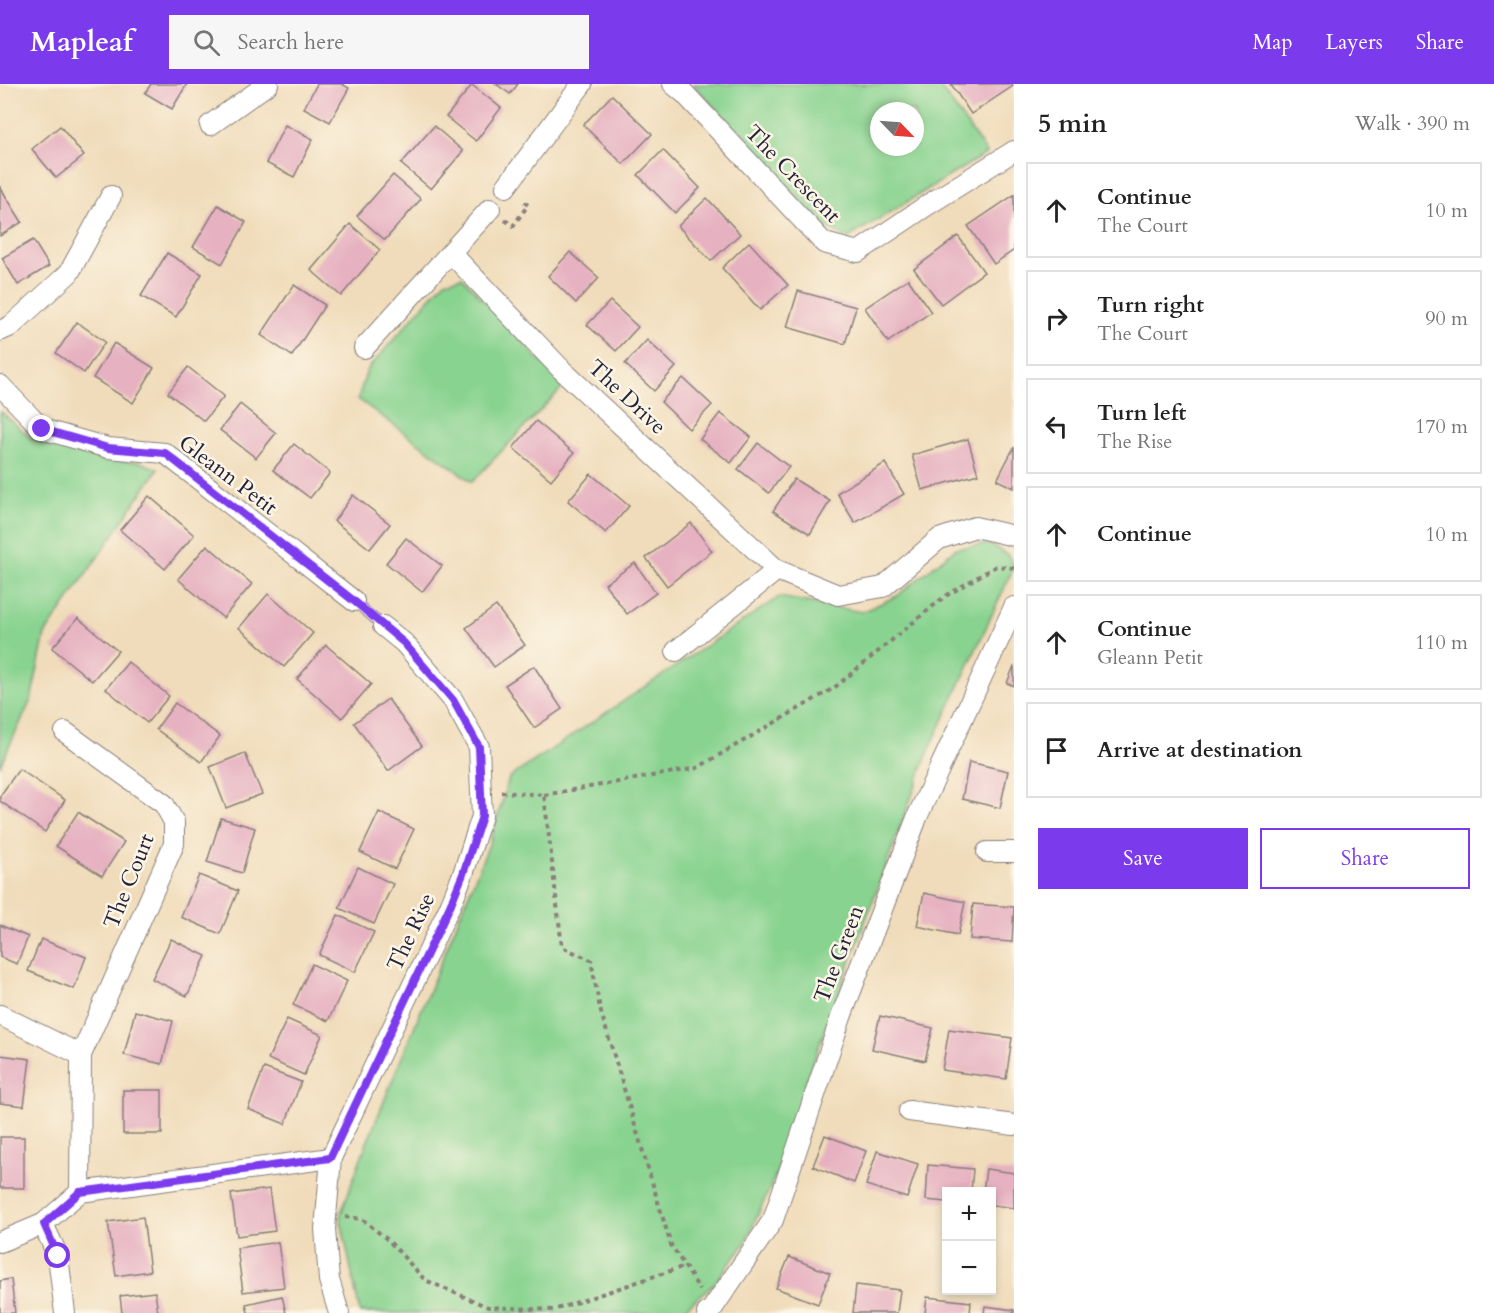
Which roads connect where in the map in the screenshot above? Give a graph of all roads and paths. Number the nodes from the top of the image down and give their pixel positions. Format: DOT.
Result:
graph roads {
  1 [pos="268,84"];
  2 [pos="582,84"];
  3 [pos="674,84"];
  4 [pos="210,125"];
  5 [pos="1014,151"];
  6 [pos="506,187"];
  7 [pos="111,196"];
  8 [pos="490,209"];
  9 [pos="451,253"];
  10 [pos="0,331"];
  11 [pos="364,348"];
  12 [pos="0,385"];
  13 [pos="1014,536"];
  14 [pos="1014,568"];
  15 [pos="777,570"];
  16 [pos="354,601"];
  17 [pos="1014,607"];
  18 [pos="383,626"];
  19 [pos="676,651"];
  20 [pos="65,732"];
  21 [pos="481,790"];
  22 [pos="543,795"];
  23 [pos="987,852"];
  24 [pos="1014,852"];
  25 [pos="0,1015"];
  26 [pos="81,1055"];
  27 [pos="909,1111"];
  28 [pos="1014,1125"];
  29 [pos="330,1158"];
  30 [pos="80,1192"];
  31 [pos="326,1212"];
  32 [pos="44,1224"];
  33 [pos="2,1242"];
  34 [pos="685,1266"];
  35 [pos="713,1312"];
  36 [pos="65,1313"];
  37 [pos="339,1313"];
  1 -- 4 [label="street"];
  2 -- 6 [label="street"];
  3 -- 5 [label="street, The Crescent"];
  7 -- 10 [label="street"];
  8 -- 9 [label="street"];
  9 -- 11 [label="street"];
  9 -- 15 [label="street, The Drive"];
  12 -- 16 [label="street, Gleann Petit"];
  13 -- 15 [label="street, The Drive"];
  14 -- 22 [label="path"];
  15 -- 19 [label="street"];
  16 -- 18 [label="lane"];
  17 -- 35 [label="street, The Green"];
  18 -- 21 [label="street, The Rise"];
  20 -- 26 [label="street, The Court"];
  21 -- 22 [label="path"];
  21 -- 29 [label="street, The Rise"];
  22 -- 34 [label="path"];
  23 -- 24 [label="street"];
  25 -- 26 [label="street"];
  26 -- 30 [label="street, The Court"];
  27 -- 28 [label="street"];
  29 -- 30 [label="street"];
  29 -- 31 [label="street, The Rise"];
  30 -- 32 [label="street"];
  31 -- 34 [label="path"];
  31 -- 37 [label="street, The Rise"];
  32 -- 33 [label="street"];
  32 -- 36 [label="street"];
  34 -- 35 [label="path"];
}
